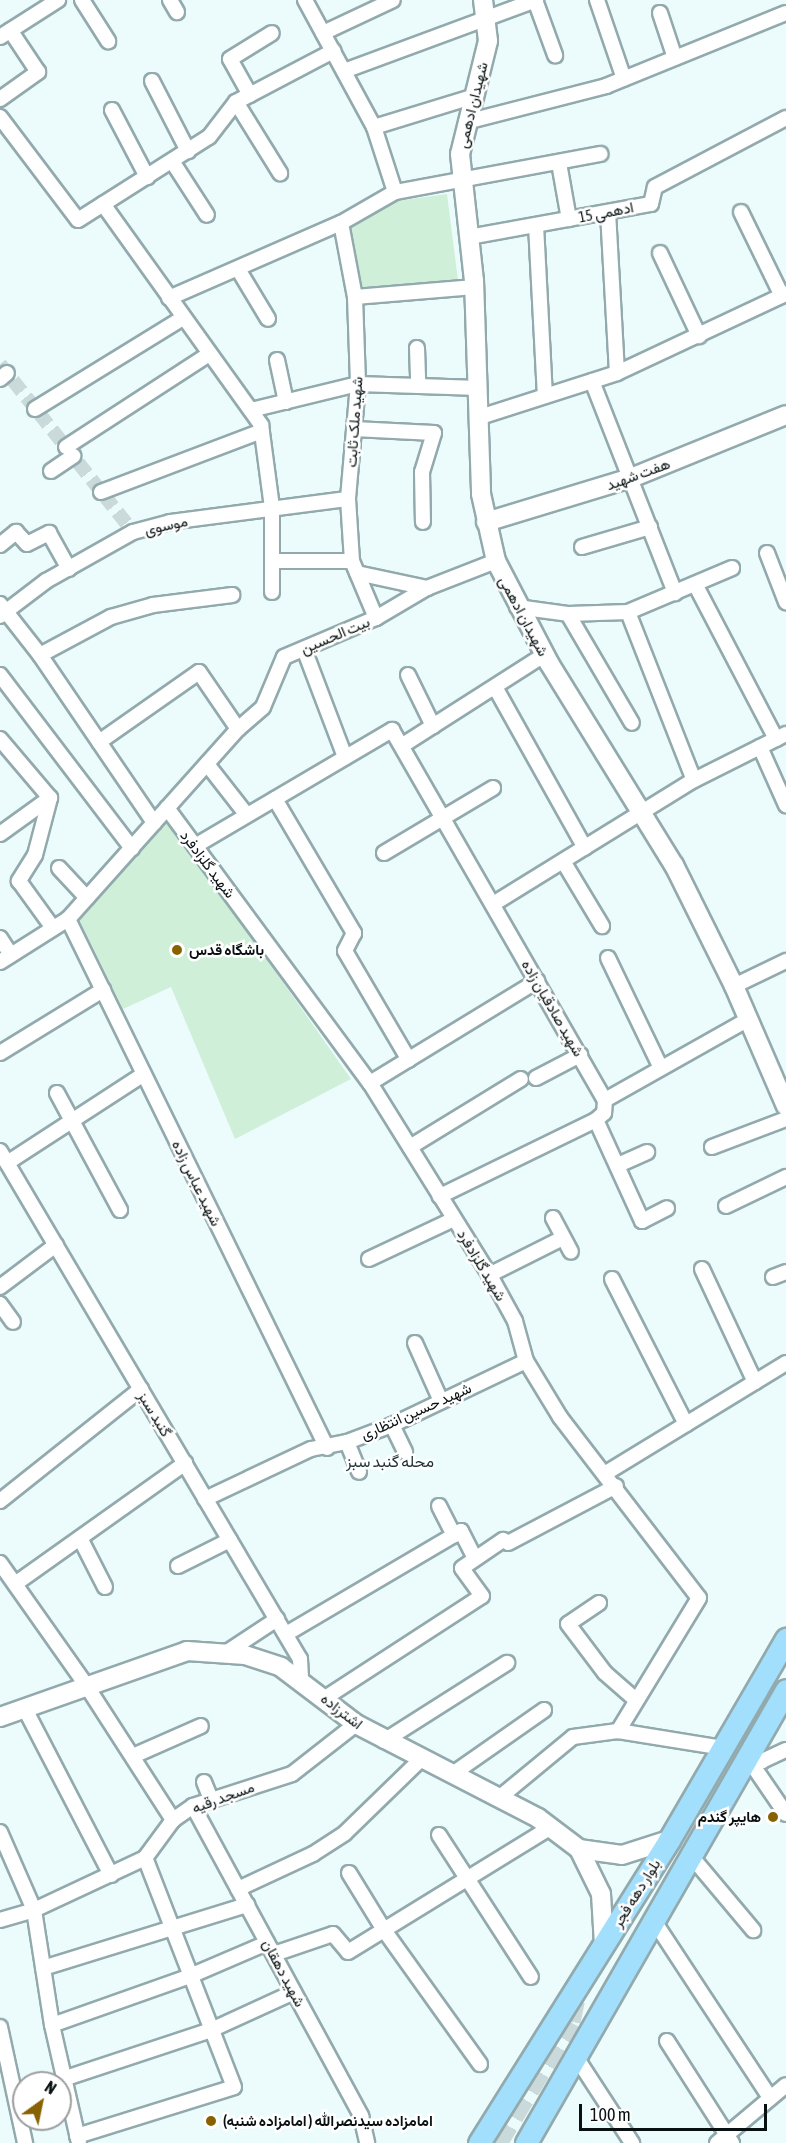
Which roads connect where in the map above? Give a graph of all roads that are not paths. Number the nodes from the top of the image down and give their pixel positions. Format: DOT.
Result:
graph roads {
  1 [pos="58,0"];
  2 [pos="82,0"];
  3 [pos="305,0"];
  4 [pos="393,0"];
  5 [pos="483,0"];
  6 [pos="536,0"];
  7 [pos="597,0"];
  8 [pos="660,13"];
  9 [pos="786,13"];
  10 [pos="486,21"];
  11 [pos="5,33"];
  12 [pos="272,33"];
  13 [pos="323,33"];
  14 [pos="108,41"];
  15 [pos="333,51"];
  16 [pos="555,55"];
  17 [pos="675,58"];
  18 [pos="344,71"];
  19 [pos="624,79"];
  20 [pos="152,81"];
  21 [pos="250,95"];
  22 [pos="475,96"];
  23 [pos="0,99"];
  24 [pos="237,102"];
  25 [pos="112,110"];
  26 [pos="0,117"];
  27 [pos="786,118"];
  28 [pos="466,122"];
  29 [pos="374,127"];
  30 [pos="189,151"];
  31 [pos="601,154"];
  32 [pos="172,161"];
  33 [pos="559,163"];
  34 [pos="280,173"];
  35 [pos="147,177"];
  36 [pos="463,182"];
  37 [pos="395,192"];
  38 [pos="103,204"];
  39 [pos="608,212"];
  40 [pos="741,213"];
  41 [pos="207,215"];
  42 [pos="570,219"];
  43 [pos="341,223"];
  44 [pos="536,225"];
  45 [pos="469,237"];
  46 [pos="660,253"];
  47 [pos="238,269"];
  48 [pos="475,287"];
  49 [pos="784,295"];
  50 [pos="355,297"];
  51 [pos="169,298"];
  52 [pos="183,318"];
  53 [pos="268,319"];
  54 [pos="699,336"];
  55 [pos="417,348"];
  56 [pos="209,354"];
  57 [pos="277,360"];
  58 [pos="617,373"];
  59 [pos="592,381"];
  60 [pos="357,384"];
  61 [pos="418,386"];
  62 [pos="479,388"];
  63 [pos="544,396"];
  64 [pos="286,402"];
  65 [pos="35,409"];
  66 [pos="251,410"];
  67 [pos="786,415"];
  68 [pos="480,417"];
  69 [pos="354,429"];
  70 [pos="262,431"];
  71 [pos="51,471"];
  72 [pos="631,478"];
  73 [pos="101,492"];
  74 [pos="348,499"];
  75 [pos="272,507"];
  76 [pos="423,522"];
  77 [pos="486,522"];
  78 [pos="650,527"];
  79 [pos="0,545"];
  80 [pos="582,547"];
  81 [pos="766,554"];
  82 [pos="274,561"];
  83 [pos="496,561"];
  84 [pos="354,567"];
  85 [pos="69,568"];
  86 [pos="732,568"];
  87 [pos="696,584"];
  88 [pos="427,588"];
  89 [pos="272,592"];
  90 [pos="675,592"];
  91 [pos="232,595"];
  92 [pos="786,602"];
  93 [pos="517,607"];
  94 [pos="2,610"];
  95 [pos="628,612"];
  96 [pos="568,614"];
  97 [pos="376,618"];
  98 [pos="304,649"];
  99 [pos="40,655"];
  100 [pos="544,655"];
  101 [pos="0,675"];
  102 [pos="408,675"];
  103 [pos="495,687"];
  104 [pos="632,723"];
  105 [pos="434,726"];
  106 [pos="238,729"];
  107 [pos="781,736"];
  108 [pos="0,739"];
  109 [pos="99,742"];
  110 [pos="403,746"];
  111 [pos="760,747"];
  112 [pos="345,758"];
  113 [pos="207,764"];
  114 [pos="694,780"];
  115 [pos="493,789"];
  116 [pos="50,798"];
  117 [pos="274,799"];
  118 [pos="786,805"];
  119 [pos="167,808"];
  120 [pos="246,814"];
  121 [pos="643,814"];
  122 [pos="443,817"];
  123 [pos="154,823"];
  124 [pos="0,834"];
  125 [pos="195,846"];
  126 [pos="132,848"];
  127 [pos="585,848"];
  128 [pos="384,853"];
  129 [pos="563,861"];
  130 [pos="59,868"];
  131 [pos="87,898"];
  132 [pos="493,904"];
  133 [pos="68,919"];
  134 [pos="602,926"];
  135 [pos="53,928"];
  136 [pos="0,938"];
  137 [pos="5,958"];
  138 [pos="608,958"];
  139 [pos="786,961"];
  140 [pos="537,981"];
  141 [pos="735,986"];
  142 [pos="102,990"];
  143 [pos="749,1019"];
  144 [pos="0,1053"];
  145 [pos="580,1055"];
  146 [pos="409,1060"];
  147 [pos="661,1068"];
  148 [pos="144,1074"];
  149 [pos="536,1078"];
  150 [pos="521,1079"];
  151 [pos="370,1083"];
  152 [pos="57,1093"];
  153 [pos="605,1100"];
  154 [pos="786,1106"];
  155 [pos="596,1119"];
  156 [pos="786,1119"];
  157 [pos="73,1121"];
  158 [pos="410,1147"];
  159 [pos="712,1147"];
  160 [pos="0,1151"];
  161 [pos="647,1152"];
  162 [pos="8,1163"];
  163 [pos="618,1165"];
  164 [pos="786,1177"];
  165 [pos="440,1196"];
  166 [pos="726,1206"];
  167 [pos="667,1208"];
  168 [pos="120,1210"];
  169 [pos="553,1218"];
  170 [pos="454,1219"];
  171 [pos="563,1238"];
  172 [pos="56,1245"];
  173 [pos="571,1252"];
  174 [pos="369,1259"];
  175 [pos="702,1269"];
  176 [pos="786,1272"];
  177 [pos="489,1275"];
  178 [pos="773,1278"];
  179 [pos="612,1279"];
  180 [pos="0,1287"];
  181 [pos="0,1304"];
  182 [pos="13,1322"];
  183 [pos="415,1343"];
  184 [pos="525,1361"];
  185 [pos="786,1363"];
  186 [pos="755,1382"];
  187 [pos="141,1389"];
  188 [pos="441,1401"];
  189 [pos="686,1424"];
  190 [pos="392,1425"];
  191 [pos="346,1442"];
  192 [pos="327,1448"];
  193 [pos="405,1452"];
  194 [pos="185,1463"];
  195 [pos="359,1472"];
  196 [pos="606,1473"];
  197 [pos="616,1486"];
  198 [pos="206,1498"];
  199 [pos="0,1501"];
  200 [pos="439,1506"];
  201 [pos="454,1535"];
  202 [pos="80,1538"];
  203 [pos="230,1540"];
  204 [pos="475,1559"];
  205 [pos="0,1563"];
  206 [pos="178,1566"];
  207 [pos="15,1584"];
  208 [pos="105,1587"];
  209 [pos="598,1603"];
  210 [pos="277,1619"];
  211 [pos="286,1634"];
  212 [pos="786,1639"];
  213 [pos="227,1652"];
  214 [pos="507,1663"];
  215 [pos="301,1680"];
  216 [pos="86,1685"];
  217 [pos="786,1690"];
  218 [pos="325,1698"];
  219 [pos="636,1700"];
  220 [pos="25,1709"];
  221 [pos="544,1710"];
  222 [pos="0,1717"];
  223 [pos="356,1724"];
  224 [pos="201,1726"];
  225 [pos="618,1731"];
  226 [pos="384,1741"];
  227 [pos="723,1748"];
  228 [pos="786,1750"];
  229 [pos="133,1756"];
  230 [pos="747,1757"];
  231 [pos="422,1758"];
  232 [pos="454,1773"];
  233 [pos="204,1782"];
  234 [pos="499,1798"];
  235 [pos="211,1799"];
  236 [pos="194,1806"];
  237 [pos="786,1812"];
  238 [pos="173,1820"];
  239 [pos="551,1827"];
  240 [pos="0,1832"];
  241 [pos="439,1835"];
  242 [pos="669,1840"];
  243 [pos="579,1849"];
  244 [pos="691,1856"];
  245 [pos="145,1858"];
  246 [pos="350,1873"];
  247 [pos="111,1875"];
  248 [pos="467,1879"];
  249 [pos="238,1889"];
  250 [pos="247,1905"];
  251 [pos="34,1910"];
  252 [pos="0,1920"];
  253 [pos="654,1921"];
  254 [pos="172,1929"];
  255 [pos="384,1930"];
  256 [pos="753,1930"];
  257 [pos="604,1944"];
  258 [pos="270,1948"];
  259 [pos="43,1968"];
  260 [pos="190,1976"];
  261 [pos="531,1977"];
  262 [pos="294,1992"];
  263 [pos="52,2025"];
  264 [pos="0,2027"];
  265 [pos="211,2030"];
  266 [pos="667,2041"];
  267 [pos="576,2057"];
  268 [pos="480,2064"];
  269 [pos="61,2071"];
  270 [pos="72,2076"];
  271 [pos="786,2085"];
  272 [pos="768,2096"];
  273 [pos="72,2116"];
  274 [pos="78,2140"];
  275 [pos="726,2141"];
  276 [pos="25,2143"];
  277 [pos="367,2143"];
  278 [pos="479,2143"];
  279 [pos="526,2143"];
  280 [pos="632,2143"];
  1 -- 11 [label="street"];
  2 -- 14 [label="street"];
  3 -- 13 [label="street"];
  4 -- 13 [label="street"];
  5 -- 10 [label="street, شهیدان ادهمی"];
  6 -- 10 [label="street"];
  6 -- 16 [label="street"];
  7 -- 19 [label="street"];
  8 -- 17 [label="street"];
  9 -- 17 [label="street"];
  10 -- 18 [label="street"];
  10 -- 22 [label="street, شهیدان ادهمی"];
  11 -- 23 [label="street"];
  12 -- 21 [label="street"];
  13 -- 15 [label="street"];
  15 -- 18 [label="street"];
  15 -- 21 [label="street"];
  17 -- 19 [label="street"];
  18 -- 29 [label="street"];
  19 -- 28 [label="street"];
  20 -- 30 [label="street"];
  21 -- 24 [label="street"];
  22 -- 28 [label="street, شهیدان ادهمی"];
  22 -- 29 [label="street"];
  24 -- 30 [label="street"];
  24 -- 34 [label="street"];
  25 -- 35 [label="street"];
  26 -- 38 [label="street"];
  27 -- 39 [label="street, ادهمی 15"];
  28 -- 36 [label="street, شهیدان ادهمی"];
  29 -- 37 [label="street"];
  30 -- 32 [label="street"];
  31 -- 33 [label="street"];
  32 -- 35 [label="street"];
  32 -- 41 [label="street"];
  33 -- 36 [label="street"];
  33 -- 42 [label="street"];
  35 -- 38 [label="street"];
  36 -- 37 [label="street"];
  36 -- 45 [label="street, شهیدان ادهمی"];
  37 -- 43 [label="street"];
  38 -- 51 [label="street"];
  39 -- 42 [label="street, ادهمی 15"];
  39 -- 58 [label="street"];
  40 -- 49 [label="street"];
  42 -- 44 [label="street, ادهمی 15"];
  43 -- 47 [label="street"];
  43 -- 50 [label="street, شهید ملک ثابت"];
  44 -- 45 [label="street, ادهمی 15"];
  44 -- 63 [label="street"];
  45 -- 48 [label="street, شهیدان ادهمی"];
  46 -- 54 [label="street"];
  47 -- 51 [label="street"];
  47 -- 53 [label="street"];
  48 -- 50 [label="street"];
  48 -- 62 [label="street, شهیدان ادهمی"];
  49 -- 54 [label="street"];
  50 -- 60 [label="street, شهید ملک ثابت"];
  51 -- 52 [label="street"];
  52 -- 56 [label="street"];
  52 -- 65 [label="street"];
  54 -- 58 [label="street"];
  55 -- 61 [label="street"];
  56 -- 66 [label="street"];
  56 -- 71 [label="street"];
  57 -- 64 [label="street"];
  58 -- 59 [label="street"];
  59 -- 63 [label="street"];
  59 -- 72 [label="street"];
  60 -- 61 [label="street"];
  60 -- 64 [label="street"];
  60 -- 69 [label="street, شهید ملک ثابت"];
  61 -- 62 [label="street"];
  62 -- 68 [label="street, شهیدان ادهمی"];
  63 -- 68 [label="street"];
  64 -- 66 [label="street"];
  66 -- 70 [label="street"];
  67 -- 72 [label="street, هفت شهید"];
  68 -- 77 [label="street, شهیدان ادهمی"];
  69 -- 74 [label="street, شهید ملک ثابت"];
  69 -- 76 [label="street"];
  70 -- 73 [label="street"];
  70 -- 75 [label="street"];
  72 -- 77 [label="street, هفت شهید"];
  72 -- 78 [label="street"];
  74 -- 75 [label="street, موسوی"];
  74 -- 84 [label="street, شهید ملک ثابت"];
  75 -- 82 [label="street"];
  75 -- 85 [label="street, موسوی"];
  77 -- 83 [label="street, شهیدان ادهمی"];
  78 -- 80 [label="street"];
  78 -- 90 [label="street"];
  79 -- 85 [label="street"];
  81 -- 92 [label="street"];
  82 -- 84 [label="street"];
  82 -- 89 [label="street"];
  83 -- 88 [label="street, بیت الحسین"];
  83 -- 93 [label="street, شهیدان ادهمی"];
  84 -- 88 [label="street"];
  84 -- 97 [label="street, شهید ملک ثابت"];
  85 -- 94 [label="street, موسوی"];
  86 -- 87 [label="street"];
  87 -- 90 [label="street"];
  87 -- 107 [label="street"];
  88 -- 97 [label="street, بیت الحسین"];
  90 -- 95 [label="street"];
  91 -- 99 [label="street"];
  93 -- 96 [label="street"];
  93 -- 100 [label="street, شهیدان ادهمی"];
  94 -- 99 [label="street"];
  95 -- 96 [label="street"];
  95 -- 114 [label="street"];
  96 -- 104 [label="street"];
  97 -- 98 [label="street, بیت الحسین"];
  98 -- 106 [label="street, بیت الحسین"];
  98 -- 112 [label="street"];
  99 -- 109 [label="street"];
  100 -- 103 [label="street"];
  100 -- 121 [label="street, شهیدان ادهمی"];
  101 -- 126 [label="street"];
  102 -- 105 [label="street"];
  103 -- 105 [label="street"];
  103 -- 127 [label="street"];
  105 -- 110 [label="street"];
  106 -- 109 [label="street"];
  106 -- 113 [label="street, بیت الحسین"];
  107 -- 111 [label="street"];
  108 -- 116 [label="street"];
  109 -- 123 [label="street"];
  110 -- 112 [label="street"];
  110 -- 122 [label="street, شهید صادقیان زاده"];
  111 -- 114 [label="street"];
  111 -- 118 [label="street"];
  112 -- 117 [label="street"];
  113 -- 119 [label="street, بیت الحسین"];
  113 -- 120 [label="street"];
  114 -- 121 [label="street"];
  115 -- 122 [label="street"];
  116 -- 124 [label="street"];
  116 -- 135 [label="street"];
  117 -- 120 [label="street"];
  117 -- 146 [label="street"];
  119 -- 123 [label="street, بیت الحسین"];
  119 -- 125 [label="street, شهید گلزادفرد"];
  120 -- 125 [label="street"];
  121 -- 127 [label="street"];
  121 -- 141 [label="street, شهیدان ادهمی"];
  122 -- 128 [label="street"];
  122 -- 132 [label="street, شهید صادقیان زاده"];
  123 -- 126 [label="street, بیت الحسین"];
  125 -- 151 [label="street, شهید گلزادفرد"];
  126 -- 131 [label="street, بیت الحسین"];
  127 -- 129 [label="street"];
  129 -- 132 [label="street"];
  129 -- 134 [label="street"];
  130 -- 131 [label="street"];
  131 -- 133 [label="street, بیت الحسین"];
  132 -- 140 [label="street, شهید صادقیان زاده"];
  133 -- 135 [label="street, بیت الحسین"];
  133 -- 142 [label="street, شهید عباس زاده"];
  135 -- 137 [label="street, بیت الحسین"];
  136 -- 137 [label="street"];
  138 -- 147 [label="street"];
  139 -- 141 [label="street"];
  140 -- 145 [label="street, شهید صادقیان زاده"];
  140 -- 146 [label="street"];
  141 -- 143 [label="street, شهیدان ادهمی"];
  142 -- 144 [label="street"];
  142 -- 148 [label="street, شهید عباس زاده"];
  143 -- 147 [label="street"];
  143 -- 154 [label="street, شهیدان ادهمی"];
  145 -- 149 [label="street"];
  145 -- 153 [label="street, شهید صادقیان زاده"];
  146 -- 151 [label="street"];
  147 -- 153 [label="street"];
  148 -- 157 [label="street"];
  148 -- 192 [label="street, شهید عباس زاده"];
  150 -- 158 [label="street"];
  151 -- 158 [label="street, شهید گلزادفرد"];
  152 -- 157 [label="street"];
  153 -- 155 [label="street"];
  155 -- 163 [label="street"];
  155 -- 165 [label="street"];
  156 -- 159 [label="street"];
  157 -- 162 [label="street"];
  157 -- 168 [label="street"];
  158 -- 165 [label="street, شهید گلزادفرد"];
  160 -- 162 [label="street, گنبد سبز"];
  161 -- 163 [label="street"];
  162 -- 172 [label="street, گنبد سبز"];
  163 -- 167 [label="street"];
  164 -- 166 [label="street"];
  165 -- 170 [label="street, شهید گلزادفرد"];
  169 -- 171 [label="street"];
  170 -- 174 [label="street"];
  170 -- 177 [label="street, شهید گلزادفرد"];
  171 -- 173 [label="street"];
  171 -- 177 [label="street"];
  172 -- 180 [label="street"];
  172 -- 187 [label="street, گنبد سبز"];
  175 -- 186 [label="street"];
  176 -- 178 [label="street"];
  177 -- 184 [label="street, شهید گلزادفرد"];
  179 -- 189 [label="street"];
  181 -- 182 [label="street"];
  183 -- 188 [label="street"];
  184 -- 188 [label="street, شهید حسین انتظاری"];
  184 -- 196 [label="street, شهید گلزادفرد"];
  185 -- 186 [label="street"];
  186 -- 189 [label="street"];
  187 -- 194 [label="street, گنبد سبز"];
  187 -- 199 [label="street"];
  188 -- 190 [label="street, شهید حسین انتظاری"];
  189 -- 196 [label="street"];
  190 -- 191 [label="street, شهید حسین انتظاری"];
  190 -- 193 [label="street"];
  191 -- 192 [label="street, شهید حسین انتظاری"];
  191 -- 195 [label="street"];
  192 -- 198 [label="street, شهید حسین انتظاری"];
  194 -- 198 [label="street, گنبد سبز"];
  194 -- 202 [label="street"];
  196 -- 197 [label="street, شهید گلزادفرد"];
  197 -- 204 [label="street"];
  197 -- 219 [label="street, شهید گلزادفرد"];
  198 -- 203 [label="street, گنبد سبز"];
  200 -- 201 [label="street"];
  201 -- 204 [label="street"];
  201 -- 211 [label="street"];
  202 -- 207 [label="street"];
  202 -- 208 [label="street"];
  203 -- 206 [label="street"];
  203 -- 210 [label="street, گنبد سبز"];
  204 -- 218 [label="street"];
  205 -- 207 [label="street"];
  207 -- 216 [label="street"];
  209 -- 219 [label="street"];
  210 -- 211 [label="street, گنبد سبز"];
  210 -- 213 [label="street"];
  211 -- 215 [label="street, گنبد سبز"];
  212 -- 227 [label="main road, بلوار دهه فجر"];
  213 -- 215 [label="street, اشترزاده"];
  213 -- 216 [label="street, اشترزاده"];
  214 -- 226 [label="street"];
  215 -- 218 [label="street, اشترزاده"];
  216 -- 220 [label="street, اشترزاده"];
  216 -- 229 [label="street"];
  217 -- 230 [label="main road, بلوار دهه فجر"];
  218 -- 223 [label="street, اشترزاده"];
  219 -- 225 [label="street, شهید گلزادفرد"];
  220 -- 222 [label="street, اشترزاده"];
  220 -- 247 [label="street"];
  221 -- 232 [label="street"];
  223 -- 226 [label="street, اشترزاده"];
  223 -- 235 [label="street, مسجد رقیه"];
  224 -- 229 [label="street"];
  225 -- 227 [label="street"];
  225 -- 234 [label="street"];
  226 -- 231 [label="street, اشترزاده"];
  227 -- 242 [label="main road, بلوار دهه فجر"];
  228 -- 230 [label="street"];
  229 -- 238 [label="street"];
  230 -- 237 [label="street"];
  230 -- 244 [label="main road, بلوار دهه فجر"];
  231 -- 232 [label="street, اشترزاده"];
  231 -- 249 [label="street"];
  232 -- 234 [label="street, اشترزاده"];
  233 -- 235 [label="street"];
  234 -- 239 [label="street, اشترزاده"];
  235 -- 236 [label="street, مسجد رقیه"];
  236 -- 238 [label="street, مسجد رقیه"];
  236 -- 249 [label="street, شهید دهقان"];
  238 -- 245 [label="street, مسجد رقیه"];
  239 -- 243 [label="street, اشترزاده"];
  239 -- 248 [label="street"];
  240 -- 251 [label="street"];
  241 -- 248 [label="street"];
  242 -- 243 [label="street"];
  242 -- 257 [label="main road, بلوار دهه فجر"];
  243 -- 257 [label="street"];
  244 -- 253 [label="main road, بلوار دهه فجر"];
  244 -- 256 [label="street"];
  245 -- 247 [label="street, مسجد رقیه"];
  245 -- 254 [label="street"];
  246 -- 255 [label="street"];
  247 -- 251 [label="street, مسجد رقیه"];
  248 -- 255 [label="street"];
  248 -- 261 [label="street"];
  249 -- 250 [label="street, شهید دهقان"];
  250 -- 254 [label="street"];
  250 -- 258 [label="street, شهید دهقان"];
  251 -- 252 [label="street, مسجد رقیه"];
  251 -- 259 [label="street"];
  253 -- 267 [label="main road, بلوار دهه فجر"];
  253 -- 272 [label="street"];
  254 -- 259 [label="street"];
  254 -- 260 [label="street"];
  255 -- 258 [label="street"];
  255 -- 268 [label="street"];
  257 -- 278 [label="main road, بلوار دهه فجر"];
  258 -- 260 [label="street"];
  258 -- 262 [label="street, شهید دهقان"];
  259 -- 263 [label="street"];
  260 -- 263 [label="street"];
  260 -- 265 [label="street"];
  262 -- 265 [label="street"];
  262 -- 277 [label="street, شهید دهقان"];
  263 -- 269 [label="street"];
  264 -- 276 [label="street"];
  265 -- 270 [label="street"];
  265 -- 274 [label="street"];
  266 -- 275 [label="street"];
  267 -- 279 [label="main road, بلوار دهه فجر"];
  267 -- 280 [label="street"];
  271 -- 272 [label="street"];
  272 -- 275 [label="street"];
  273 -- 274 [label="street"];
}
